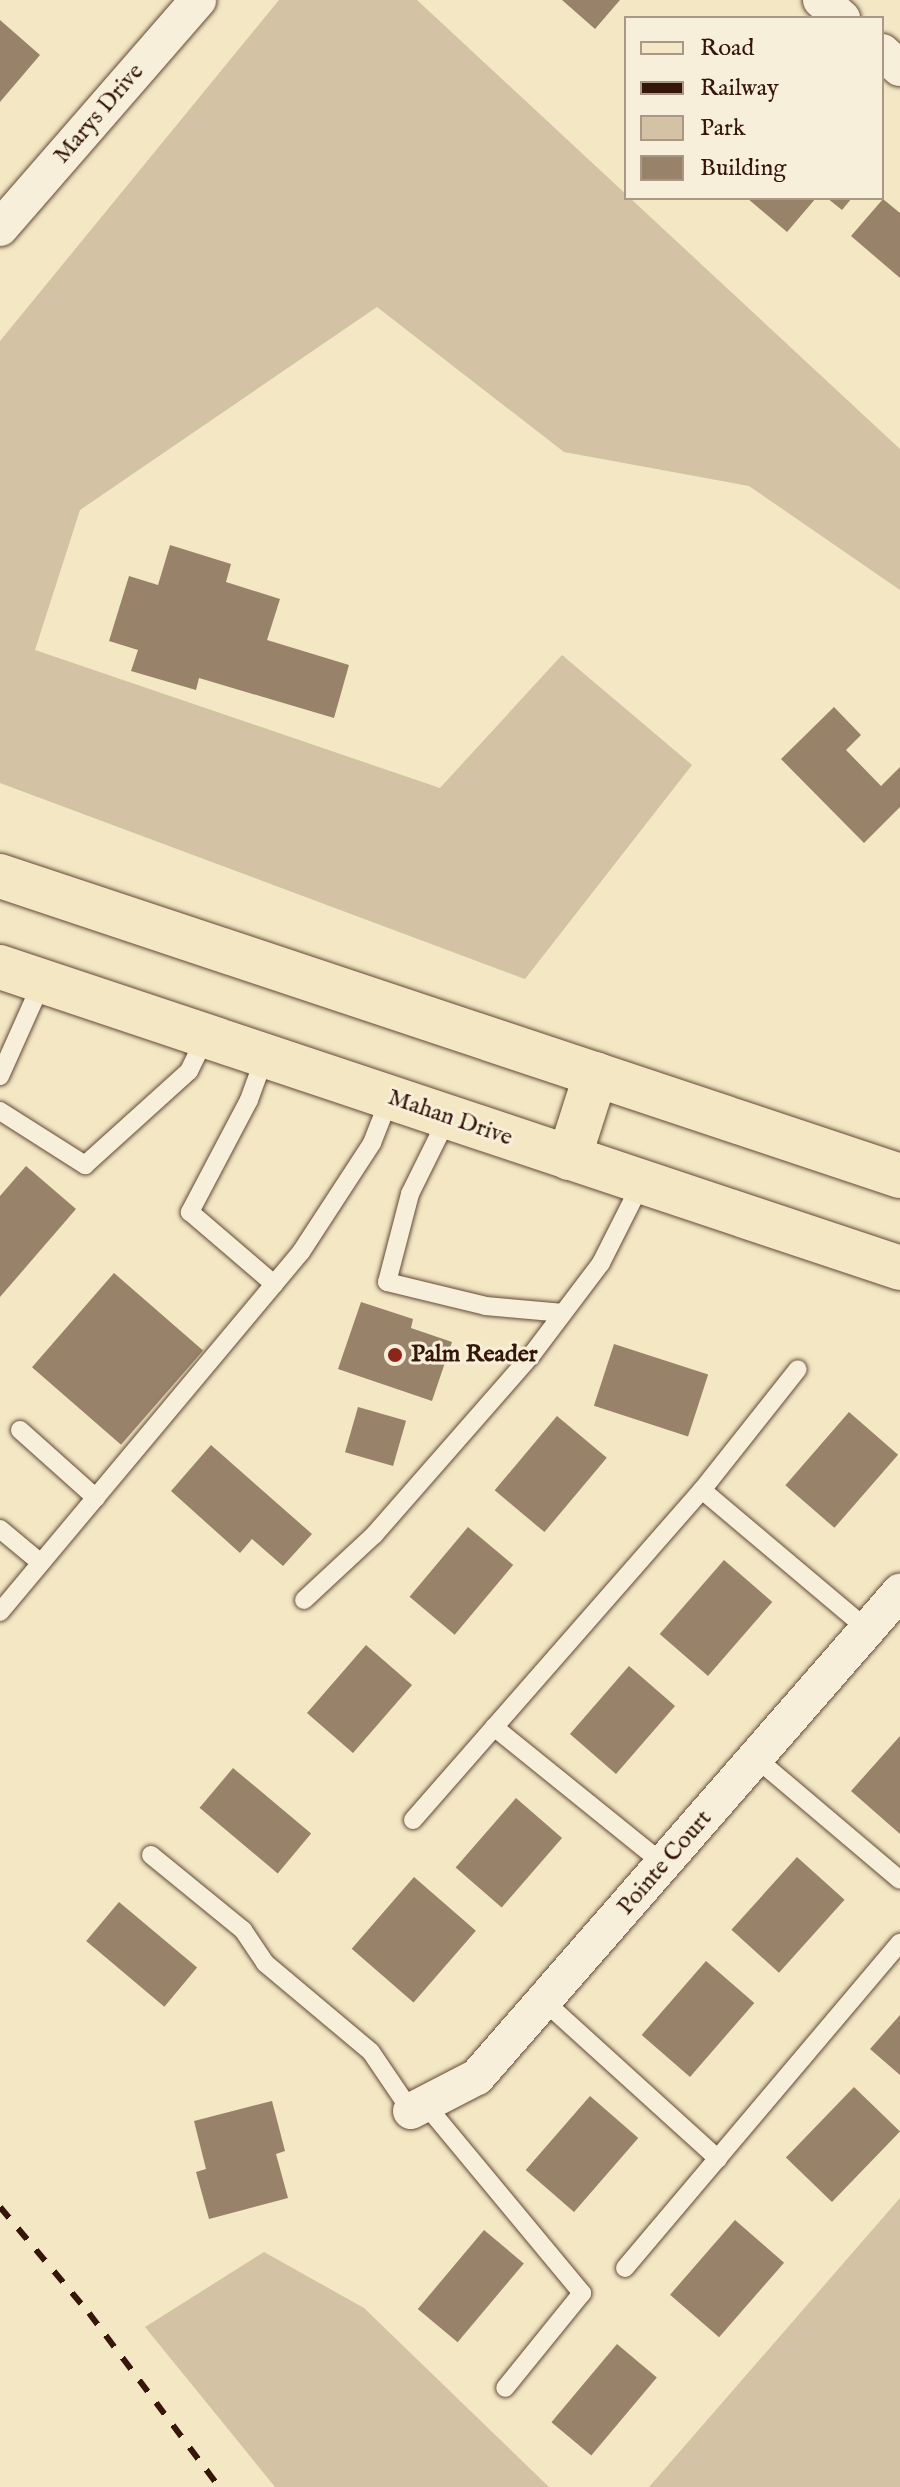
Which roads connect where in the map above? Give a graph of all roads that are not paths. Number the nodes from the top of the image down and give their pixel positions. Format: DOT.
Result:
graph roads {
  1 [pos="198,0"];
  2 [pos="821,0"];
  3 [pos="840,16"];
  4 [pos="884,54"];
  5 [pos="900,68"];
  6 [pos="0,228"];
  7 [pos="0,876"];
  8 [pos="0,967"];
  9 [pos="42,982"];
  10 [pos="206,1036"];
  11 [pos="265,1056"];
  12 [pos="596,1074"];
  13 [pos="0,1076"];
  14 [pos="390,1097"];
  15 [pos="0,1111"];
  16 [pos="448,1117"];
  17 [pos="569,1158"];
  18 [pos="900,1176"];
  19 [pos="642,1182"];
  20 [pos="900,1268"];
  21 [pos="274,1284"];
  22 [pos="563,1313"];
  23 [pos="798,1369"];
  24 [pos="20,1430"];
  25 [pos="702,1490"];
  26 [pos="96,1498"];
  27 [pos="0,1529"];
  28 [pos="41,1563"];
  29 [pos="900,1592"];
  30 [pos="304,1600"];
  31 [pos="0,1612"];
  32 [pos="868,1630"];
  33 [pos="494,1727"];
  34 [pos="757,1759"];
  35 [pos="413,1820"];
  36 [pos="151,1855"];
  37 [pos="664,1864"];
  38 [pos="900,1880"];
  39 [pos="900,1943"];
  40 [pos="544,2001"];
  41 [pos="418,2107"];
  42 [pos="718,2159"];
  43 [pos="625,2268"];
  44 [pos="505,2388"];
  1 -- 6 [label="street, Marys Drive"];
  2 -- 3 [label="street"];
  4 -- 5 [label="street"];
  7 -- 12 [label="main road"];
  8 -- 9 [label="main road, Mahan Drive"];
  9 -- 10 [label="main road, Mahan Drive"];
  9 -- 13 [label="lane"];
  10 -- 11 [label="main road, Mahan Drive"];
  10 -- 15 [label="lane"];
  11 -- 14 [label="main road, Mahan Drive"];
  11 -- 21 [label="lane"];
  12 -- 17 [label="main road"];
  12 -- 18 [label="main road"];
  14 -- 16 [label="main road, Mahan Drive"];
  14 -- 21 [label="lane"];
  16 -- 17 [label="main road, Mahan Drive"];
  16 -- 22 [label="lane"];
  17 -- 19 [label="main road, Mahan Drive"];
  19 -- 20 [label="main road, Mahan Drive"];
  19 -- 22 [label="lane"];
  21 -- 26 [label="lane"];
  22 -- 30 [label="lane"];
  23 -- 25 [label="lane"];
  24 -- 26 [label="lane"];
  25 -- 32 [label="lane"];
  25 -- 33 [label="lane"];
  26 -- 28 [label="lane"];
  27 -- 28 [label="lane"];
  28 -- 31 [label="lane"];
  29 -- 32 [label="street, Pointe Court"];
  32 -- 34 [label="street, Pointe Court"];
  33 -- 35 [label="lane"];
  33 -- 37 [label="lane"];
  34 -- 37 [label="street, Pointe Court"];
  34 -- 38 [label="lane"];
  36 -- 41 [label="lane"];
  37 -- 40 [label="street, Pointe Court"];
  39 -- 42 [label="lane"];
  40 -- 41 [label="street, Pointe Court"];
  40 -- 42 [label="lane"];
  41 -- 44 [label="lane"];
  42 -- 43 [label="lane"];
}
